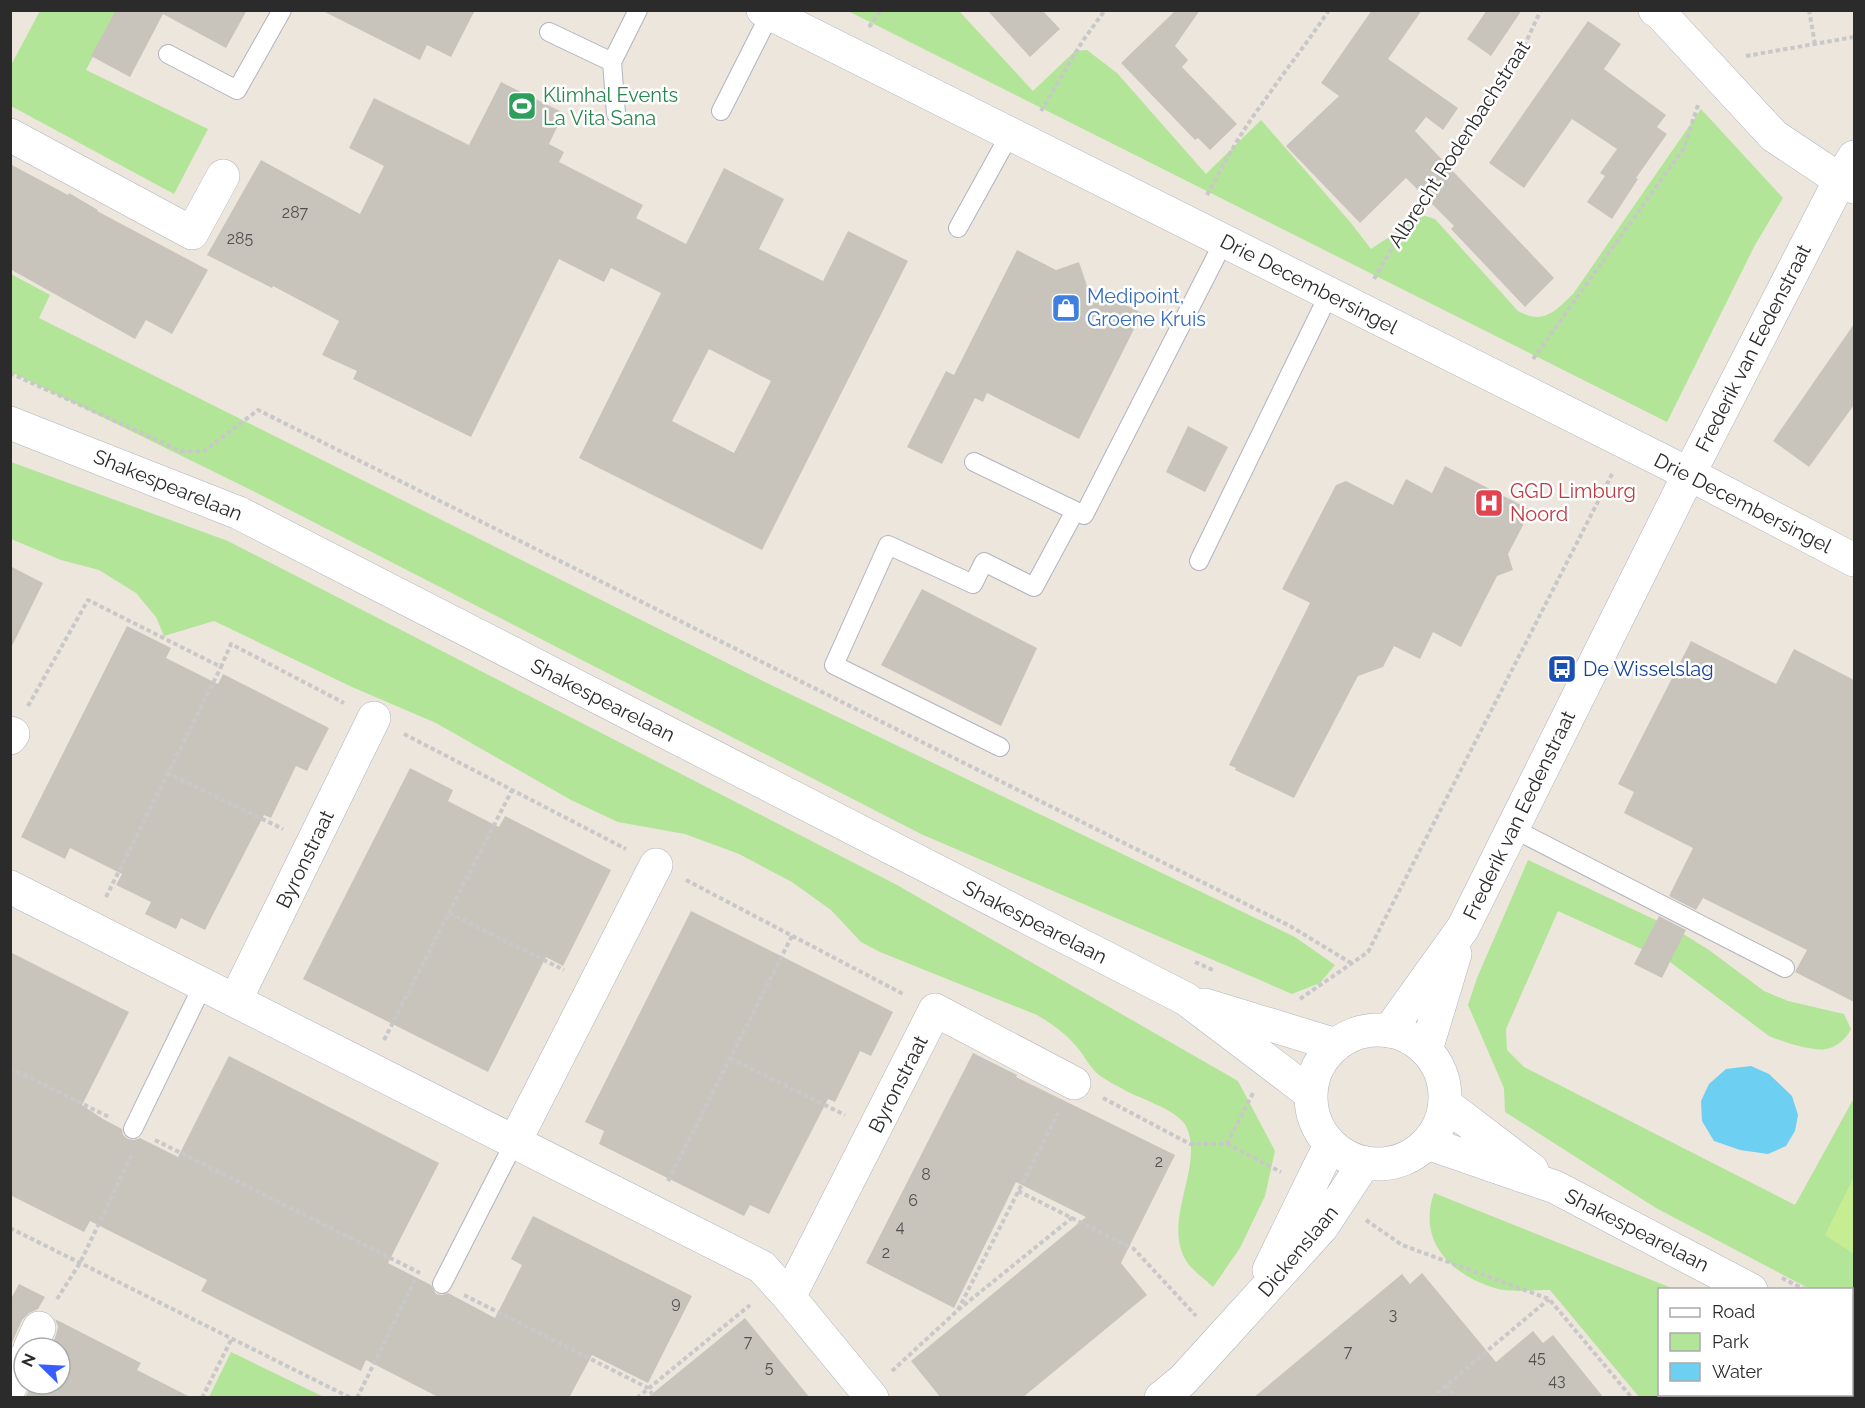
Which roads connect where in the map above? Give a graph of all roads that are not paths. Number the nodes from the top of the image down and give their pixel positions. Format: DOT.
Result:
graph roads {
  1 [pos="282,10"];
  2 [pos="638,10"];
  3 [pos="1655,10"];
  4 [pos="767,12"];
  5 [pos="549,32"];
  6 [pos="168,54"];
  7 [pos="612,62"];
  8 [pos="721,111"];
  9 [pos="616,114"];
  10 [pos="10,135"];
  11 [pos="1017,138"];
  12 [pos="1850,175"];
  13 [pos="223,176"];
  14 [pos="958,228"];
  15 [pos="1224,242"];
  16 [pos="1329,294"];
  17 [pos="10,423"];
  18 [pos="974,462"];
  19 [pos="1689,474"];
  20 [pos="1075,511"];
  21 [pos="1854,560"];
  22 [pos="1199,561"];
  23 [pos="375,718"];
  24 [pos="1000,747"];
  25 [pos="1512,828"];
  26 [pos="656,865"];
  27 [pos="10,886"];
  28 [pos="1463,928"];
  29 [pos="1785,968"];
  30 [pos="204,983"];
  31 [pos="236,999"];
  32 [pos="1186,999"];
  33 [pos="1389,1031"];
  34 [pos="1336,1045"];
  35 [pos="1426,1050"];
  36 [pos="1074,1083"];
  37 [pos="1311,1094"];
  38 [pos="1445,1104"];
  39 [pos="138,1131"];
  40 [pos="515,1141"];
  41 [pos="1427,1143"];
  42 [pos="1330,1145"];
  43 [pos="1364,1163"];
  44 [pos="1555,1188"];
  45 [pos="442,1284"];
  46 [pos="1747,1288"];
  47 [pos="783,1290"];
  48 [pos="1251,1307"];
  49 [pos="870,1395"];
  50 [pos="1161,1398"];
  1 -- 6 [label="lane"];
  2 -- 7 [label="lane"];
  3 -- 12 [label="street"];
  4 -- 8 [label="lane"];
  4 -- 11 [label="street, Drie Decembersingel"];
  5 -- 7 [label="lane"];
  7 -- 9 [label="lane"];
  10 -- 13 [label="street"];
  11 -- 14 [label="lane"];
  11 -- 15 [label="street, Drie Decembersingel"];
  12 -- 19 [label="street, Frederik van Eedenstraat"];
  15 -- 16 [label="street, Drie Decembersingel"];
  15 -- 20 [label="lane"];
  16 -- 19 [label="street, Drie Decembersingel"];
  16 -- 22 [label="lane"];
  17 -- 32 [label="street, Shakespearelaan"];
  18 -- 20 [label="lane"];
  19 -- 21 [label="street, Drie Decembersingel"];
  19 -- 25 [label="street, Frederik van Eedenstraat"];
  20 -- 24 [label="lane"];
  23 -- 31 [label="street, Byronstraat"];
  25 -- 28 [label="street, Frederik van Eedenstraat"];
  25 -- 29 [label="lane"];
  26 -- 40 [label="street"];
  27 -- 30 [label="street"];
  28 -- 33 [label="street, Frederik van Eedenstraat"];
  28 -- 35 [label="street, Frederik van Eedenstraat"];
  30 -- 31 [label="street"];
  30 -- 39 [label="lane"];
  31 -- 40 [label="street"];
  32 -- 34 [label="street, Shakespearelaan"];
  32 -- 37 [label="street, Shakespearelaan"];
  33 -- 34 [label="street"];
  33 -- 35 [label="street"];
  34 -- 37 [label="street"];
  35 -- 38 [label="street"];
  36 -- 47 [label="street, Byronstraat"];
  37 -- 42 [label="street"];
  38 -- 41 [label="street"];
  38 -- 44 [label="street, Shakespearelaan"];
  40 -- 45 [label="lane"];
  40 -- 47 [label="street"];
  41 -- 43 [label="street"];
  41 -- 44 [label="street, Shakespearelaan"];
  42 -- 43 [label="street"];
  42 -- 48 [label="street, Dickenslaan"];
  43 -- 48 [label="street, Dickenslaan"];
  44 -- 46 [label="street, Shakespearelaan"];
  47 -- 49 [label="street"];
  48 -- 50 [label="street, Dickenslaan"];
}
